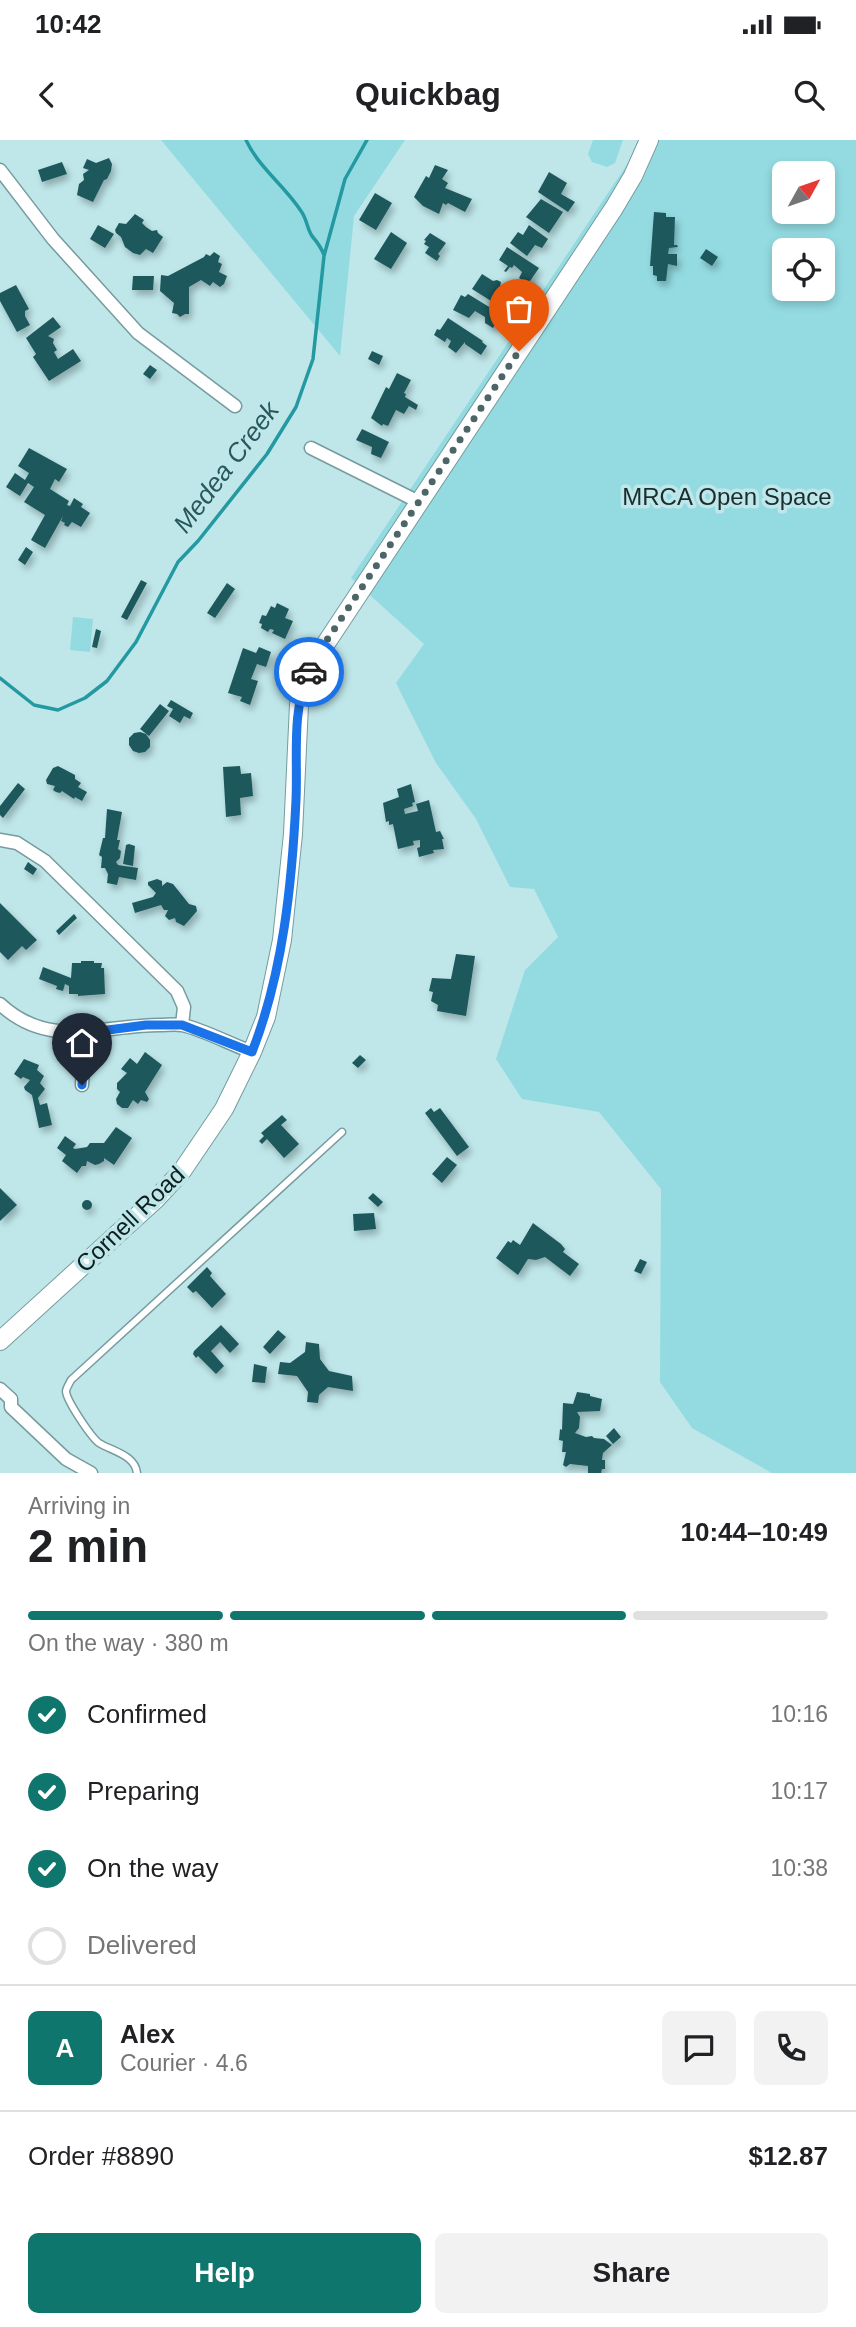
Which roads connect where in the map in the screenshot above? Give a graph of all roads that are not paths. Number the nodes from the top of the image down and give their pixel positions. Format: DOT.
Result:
graph roads {
  1 [pos="649,140"];
  2 [pos="0,170"];
  3 [pos="235,406"];
  4 [pos="311,448"];
  5 [pos="419,502"];
  6 [pos="0,839"];
  7 [pos="0,1004"];
  8 [pos="182,1025"];
  9 [pos="85,1033"];
  10 [pos="252,1052"];
  11 [pos="82,1085"];
  12 [pos="342,1132"];
  13 [pos="0,1341"];
  14 [pos="0,1389"];
  15 [pos="6,1407"];
  16 [pos="91,1473"];
  17 [pos="137,1473"];
  1 -- 5 [label="main road, Cornell Road"];
  2 -- 3 [label="street"];
  4 -- 5 [label="street"];
  5 -- 10 [label="main road, Cornell Road"];
  6 -- 8 [label="street"];
  7 -- 9 [label="street"];
  8 -- 9 [label="street"];
  8 -- 10 [label="street"];
  9 -- 11 [label="street"];
  10 -- 13 [label="main road, Cornell Road"];
  12 -- 17 [label="lane"];
  14 -- 15 [label="street"];
  15 -- 16 [label="street"];
}
